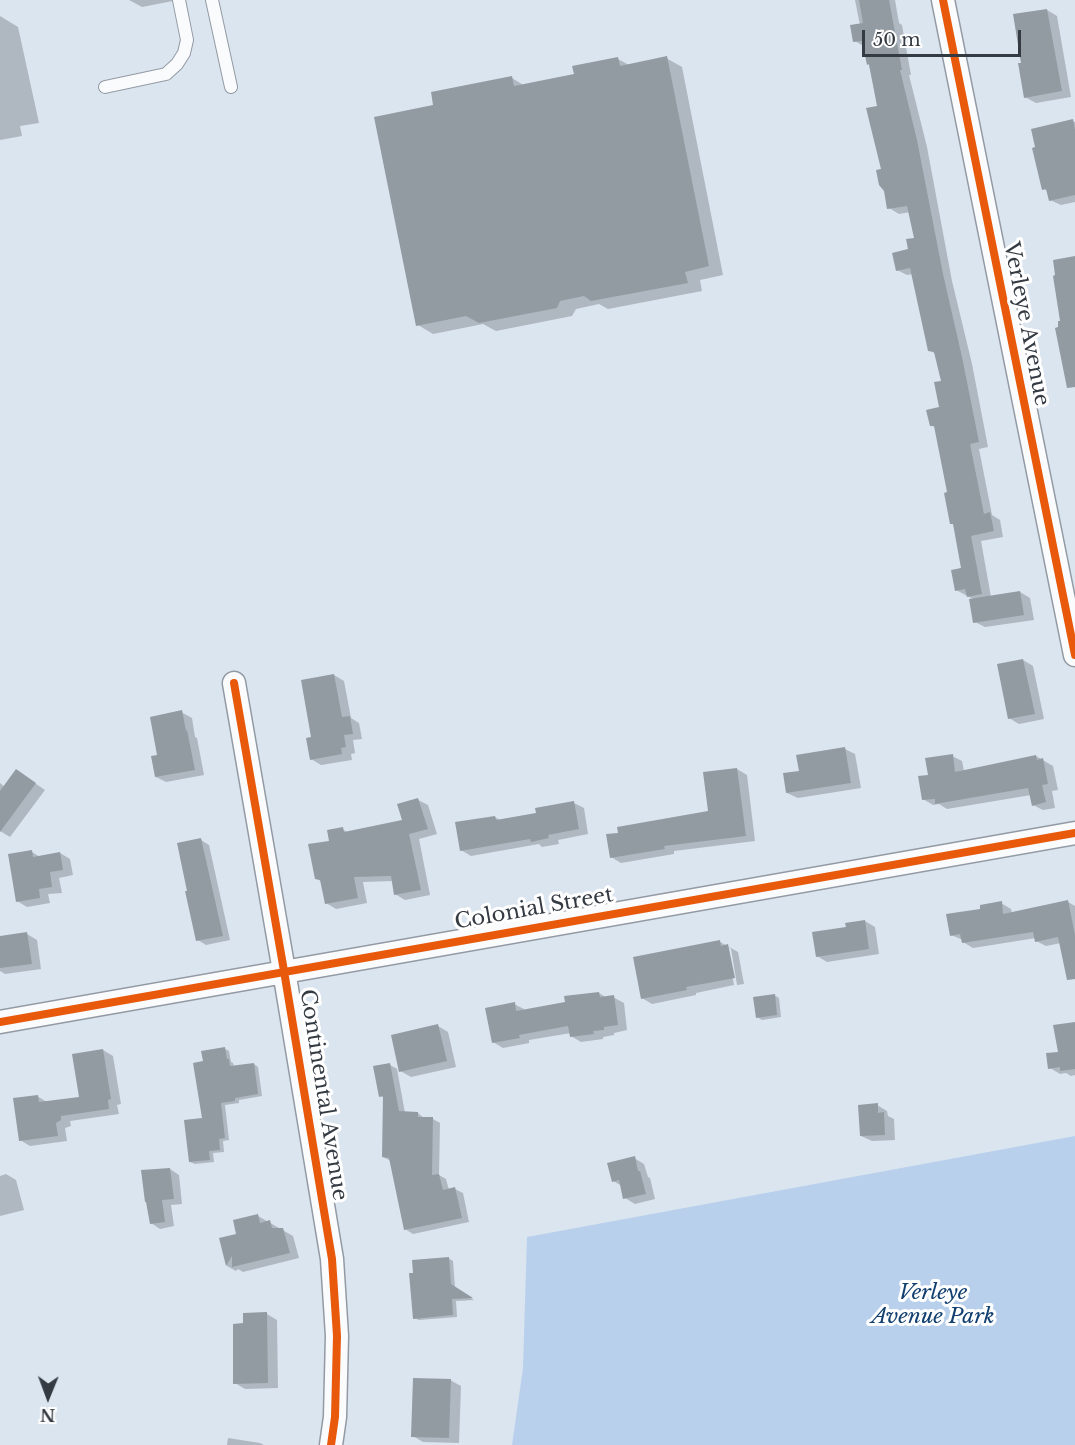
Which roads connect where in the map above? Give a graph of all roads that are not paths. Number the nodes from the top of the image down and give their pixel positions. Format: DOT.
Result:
graph roads {
  1 [pos="179,0"];
  2 [pos="212,0"];
  3 [pos="943,0"];
  4 [pos="105,87"];
  5 [pos="231,87"];
  6 [pos="1075,655"];
  7 [pos="234,683"];
  8 [pos="1075,833"];
  9 [pos="284,971"];
  10 [pos="0,1022"];
  11 [pos="331,1445"];
  1 -- 4 [label="lane"];
  2 -- 5 [label="lane"];
  3 -- 6 [label="street, Verleye Avenue"];
  7 -- 9 [label="street, Continental Avenue"];
  8 -- 9 [label="street, Colonial Street"];
  9 -- 10 [label="street, Colonial Street"];
  9 -- 11 [label="street, Continental Avenue"];
}
